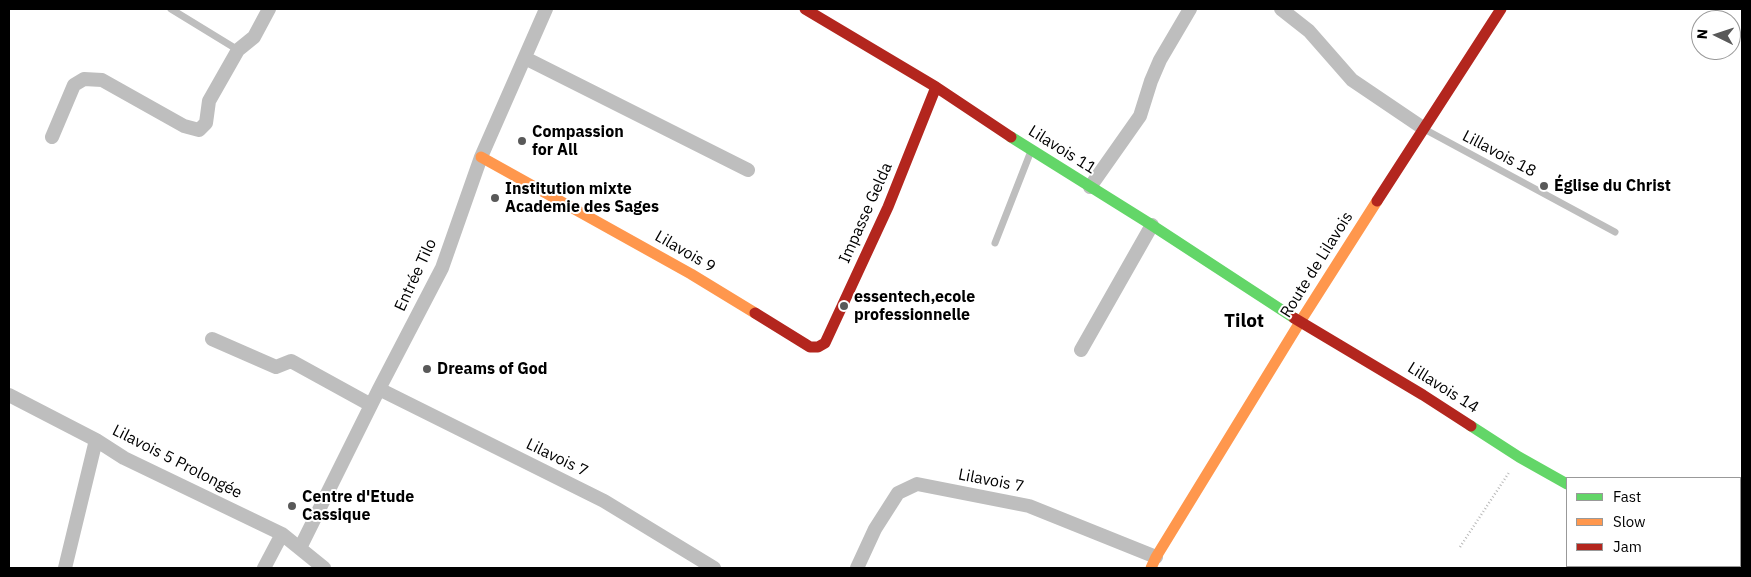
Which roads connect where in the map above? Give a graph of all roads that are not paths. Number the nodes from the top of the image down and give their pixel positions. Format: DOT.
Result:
graph roads {
  1 [pos="171,9"];
  2 [pos="269,9"];
  3 [pos="546,9"];
  4 [pos="805,9"];
  5 [pos="1190,9"];
  6 [pos="1281,9"];
  7 [pos="1501,9"];
  8 [pos="238,50"];
  9 [pos="524,58"];
  10 [pos="936,87"];
  11 [pos="1424,128"];
  12 [pos="52,137"];
  13 [pos="1031,150"];
  14 [pos="481,157"];
  15 [pos="748,170"];
  16 [pos="1090,187"];
  17 [pos="1152,225"];
  18 [pos="1615,232"];
  19 [pos="995,243"];
  20 [pos="1300,322"];
  21 [pos="212,339"];
  22 [pos="818,347"];
  23 [pos="1081,350"];
  24 [pos="379,390"];
  25 [pos="9,395"];
  26 [pos="371,405"];
  27 [pos="96,440"];
  28 [pos="1566,483"];
  29 [pos="282,534"];
  30 [pos="300,548"];
  31 [pos="1153,563"];
  32 [pos="65,568"];
  33 [pos="264,568"];
  34 [pos="324,568"];
  35 [pos="714,568"];
  36 [pos="857,568"];
  1 -- 8 [label="lane"];
  2 -- 8 [label="street"];
  3 -- 9 [label="street, Entrée Tilo"];
  4 -- 10 [label="street, Lilavois 11"];
  5 -- 16 [label="street"];
  6 -- 11 [label="street"];
  7 -- 11 [label="street, Route de Lilavois"];
  8 -- 12 [label="street"];
  9 -- 14 [label="street, Entrée Tilo"];
  9 -- 15 [label="street"];
  10 -- 13 [label="street, Lilavois 11"];
  10 -- 22 [label="street, Impasse Gelda"];
  11 -- 18 [label="lane, Lillavois 18"];
  11 -- 20 [label="street, Route de Lilavois"];
  13 -- 16 [label="street, Lilavois 11"];
  13 -- 19 [label="lane"];
  14 -- 22 [label="street, Lilavois 9"];
  14 -- 24 [label="street, Entrée Tilo"];
  16 -- 17 [label="street, Lilavois 11"];
  17 -- 20 [label="street, Lilavois 11"];
  17 -- 23 [label="street"];
  20 -- 28 [label="street, Lillavois 14"];
  20 -- 31 [label="street, Route de Lilavois"];
  21 -- 26 [label="street"];
  24 -- 26 [label="street, Entrée Tilo"];
  24 -- 35 [label="street, Lilavois 7"];
  25 -- 27 [label="street, Lilavois 5 Prolongée"];
  26 -- 30 [label="street, Entrée Tilo"];
  27 -- 29 [label="street, Lilavois 5 Prolongée"];
  27 -- 32 [label="street"];
  29 -- 30 [label="street, Lilavois 5 Prolongée"];
  29 -- 33 [label="street"];
  30 -- 34 [label="street, Lilavois 5 Prolongée"];
  31 -- 36 [label="street, Lilavois 7"];
}
